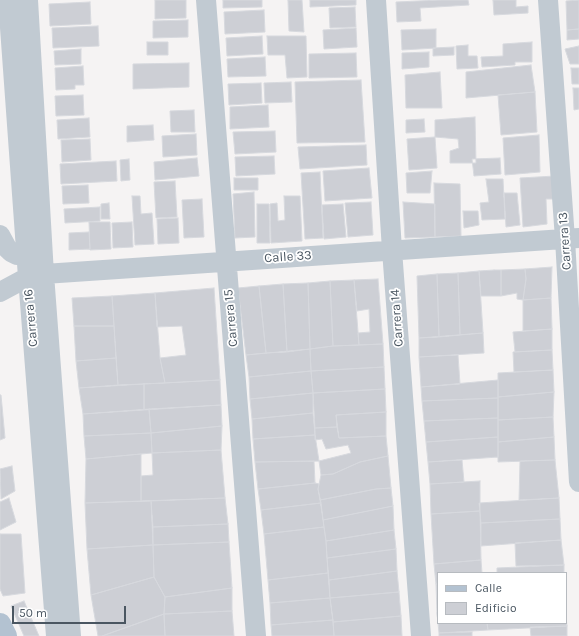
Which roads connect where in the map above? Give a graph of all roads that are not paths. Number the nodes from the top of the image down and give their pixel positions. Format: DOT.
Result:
graph roads {
  1 [pos="8,0"];
  2 [pos="28,0"];
  3 [pos="206,0"];
  4 [pos="376,0"];
  5 [pos="548,0"];
  6 [pos="0,235"];
  7 [pos="572,238"];
  8 [pos="392,250"];
  9 [pos="35,254"];
  10 [pos="226,261"];
  11 [pos="36,275"];
  12 [pos="0,292"];
  13 [pos="579,482"];
  14 [pos="0,624"];
  15 [pos="6,636"];
  16 [pos="56,636"];
  17 [pos="71,636"];
  18 [pos="256,636"];
  19 [pos="421,636"];
  1 -- 9 [label="street, Carrera 16"];
  2 -- 9 [label="street, Carrera 16"];
  3 -- 10 [label="street, Carrera 15"];
  4 -- 8 [label="street, Carrera 14"];
  5 -- 7 [label="street, Carrera 13"];
  6 -- 9 [label="street"];
  7 -- 8 [label="street, Calle 33"];
  7 -- 13 [label="street, Carrera 13"];
  8 -- 10 [label="street, Calle 33"];
  8 -- 19 [label="street, Carrera 14"];
  9 -- 11 [label="street, Carrera 16"];
  10 -- 11 [label="street, Calle 33"];
  10 -- 18 [label="street, Carrera 15"];
  11 -- 12 [label="street, Calle 33"];
  11 -- 16 [label="street, Carrera 16"];
  11 -- 17 [label="street, Carrera 16"];
  14 -- 15 [label="main road"];
}
